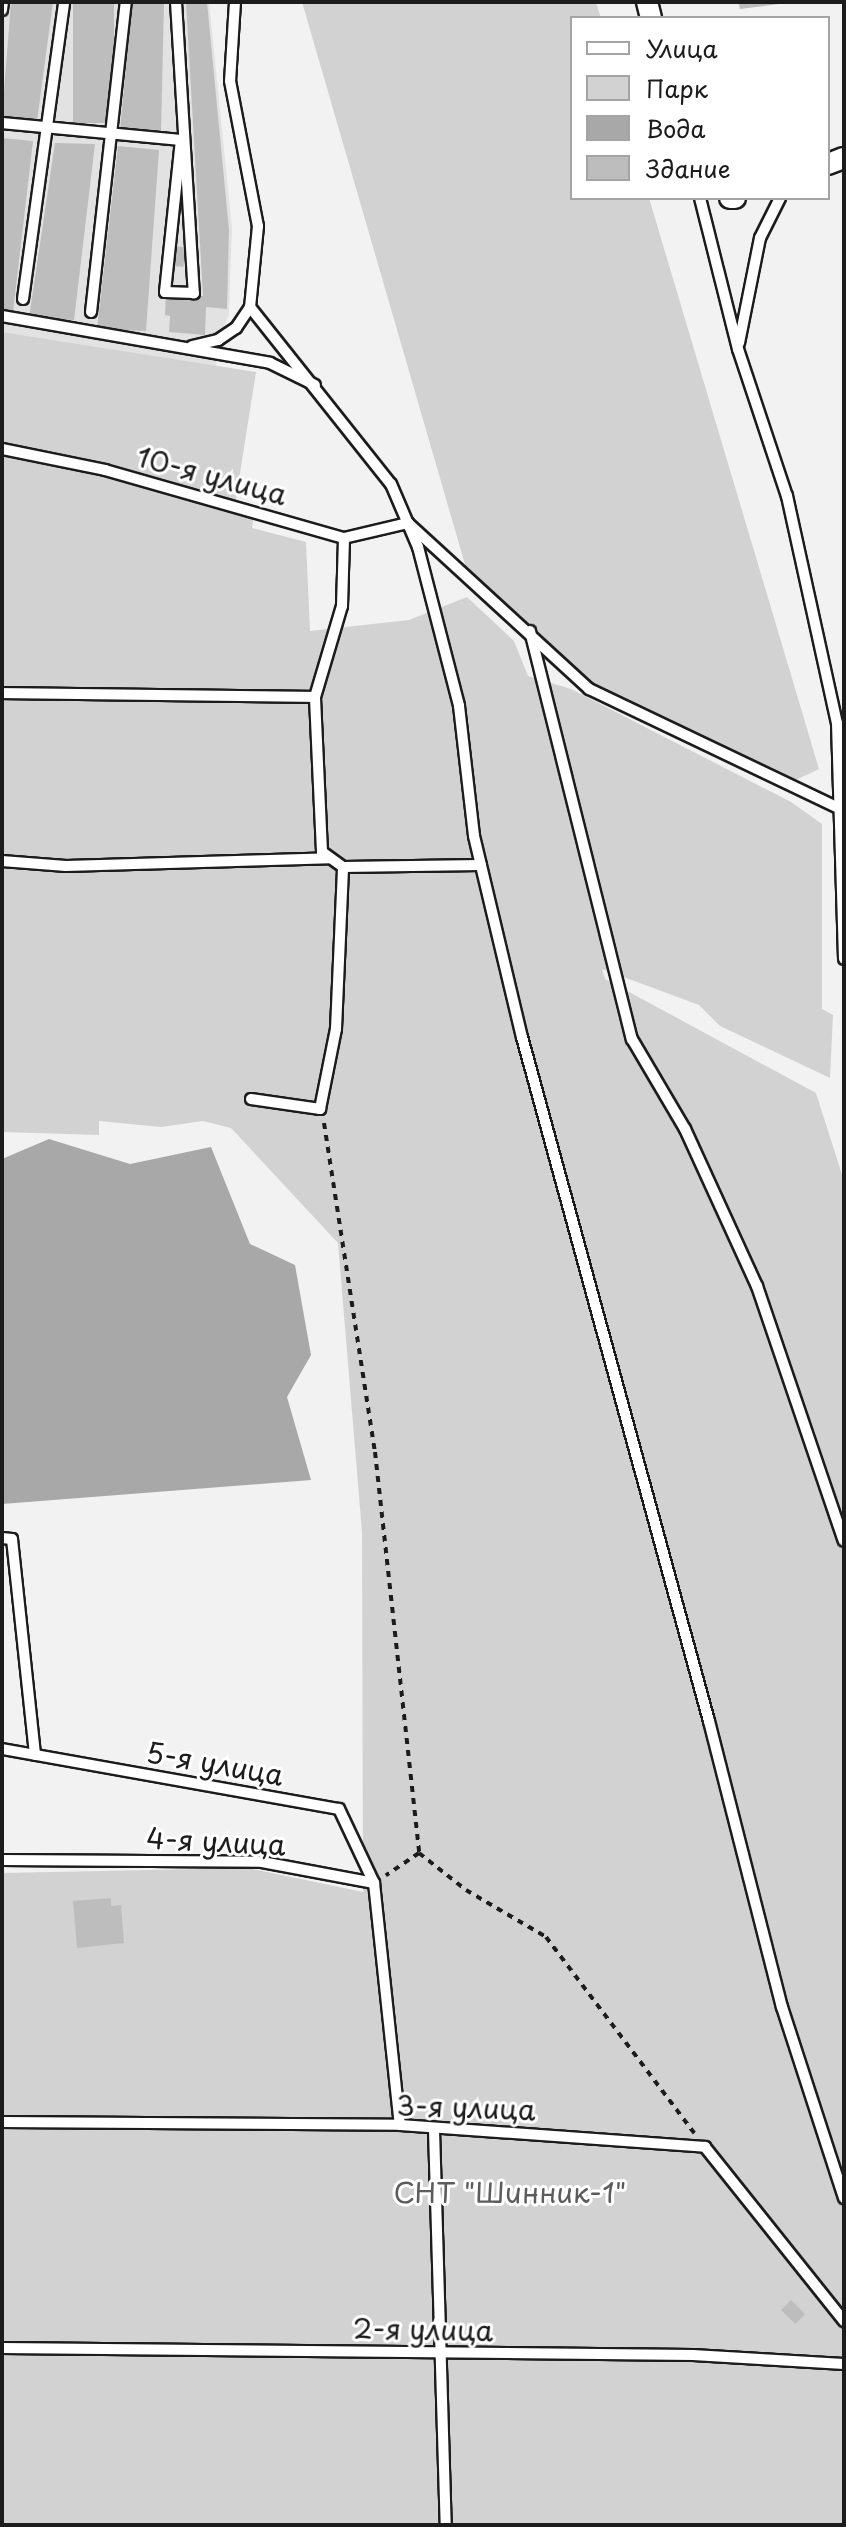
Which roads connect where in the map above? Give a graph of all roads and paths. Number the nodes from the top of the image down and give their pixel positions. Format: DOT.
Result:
graph roads {
  1 [pos="3,2"];
  2 [pos="64,2"];
  3 [pos="126,2"];
  4 [pos="176,2"];
  5 [pos="235,2"];
  6 [pos="2,10"];
  7 [pos="2,123"];
  8 [pos="45,129"];
  9 [pos="109,135"];
  10 [pos="181,140"];
  11 [pos="701,200"];
  12 [pos="779,200"];
  13 [pos="23,299"];
  14 [pos="250,307"];
  15 [pos="91,312"];
  16 [pos="2,316"];
  17 [pos="188,347"];
  18 [pos="738,349"];
  19 [pos="316,386"];
  20 [pos="2,449"];
  21 [pos="408,523"];
  22 [pos="344,538"];
  23 [pos="530,631"];
  24 [pos="2,693"];
  25 [pos="315,697"];
  26 [pos="838,808"];
  27 [pos="330,858"];
  28 [pos="2,861"];
  29 [pos="481,865"];
  30 [pos="343,867"];
  31 [pos="844,959"];
  32 [pos="251,1099"];
  33 [pos="322,1100"];
  34 [pos="2,1538"];
  35 [pos="844,1541"];
  36 [pos="2,1749"];
  37 [pos="35,1755"];
  38 [pos="419,1853"];
  39 [pos="2,1860"];
  40 [pos="374,1883"];
  41 [pos="2,2122"];
  42 [pos="400,2125"];
  43 [pos="434,2130"];
  44 [pos="705,2147"];
  45 [pos="844,2198"];
  46 [pos="844,2321"];
  47 [pos="2,2348"];
  48 [pos="438,2353"];
  49 [pos="844,2364"];
  50 [pos="446,2525"];
  1 -- 6 [label="lane"];
  2 -- 8 [label="lane"];
  3 -- 9 [label="lane"];
  4 -- 10 [label="lane"];
  5 -- 14 [label="lane"];
  7 -- 8 [label="lane"];
  8 -- 9 [label="lane"];
  8 -- 13 [label="lane"];
  9 -- 10 [label="lane"];
  9 -- 15 [label="lane"];
  10 -- 10 [label="lane"];
  11 -- 18 [label="lane"];
  12 -- 18 [label="lane"];
  14 -- 17 [label="lane"];
  14 -- 19 [label="lane"];
  16 -- 17 [label="lane"];
  17 -- 19 [label="lane"];
  18 -- 26 [label="lane"];
  19 -- 21 [label="lane"];
  20 -- 22 [label="lane, 10-я улица"];
  21 -- 22 [label="lane, 10-я улица"];
  21 -- 23 [label="lane"];
  21 -- 29 [label="lane"];
  22 -- 25 [label="lane"];
  23 -- 26 [label="lane"];
  23 -- 35 [label="lane"];
  24 -- 25 [label="lane"];
  25 -- 27 [label="lane"];
  26 -- 31 [label="lane"];
  27 -- 28 [label="lane"];
  27 -- 30 [label="lane"];
  29 -- 30 [label="lane"];
  29 -- 45 [label="lane"];
  30 -- 33 [label="lane"];
  32 -- 33 [label="lane"];
  33 -- 38 [label="path"];
  34 -- 37 [label="lane"];
  36 -- 37 [label="lane, 5-я улица"];
  37 -- 40 [label="lane, 5-я улица"];
  38 -- 40 [label="path"];
  38 -- 44 [label="path"];
  39 -- 40 [label="lane, 4-я улица"];
  40 -- 42 [label="lane"];
  41 -- 42 [label="lane, 3-я улица"];
  42 -- 43 [label="lane, 3-я улица"];
  43 -- 44 [label="lane, 3-я улица"];
  43 -- 48 [label="lane"];
  44 -- 46 [label="lane"];
  47 -- 48 [label="lane, 2-я улица"];
  48 -- 49 [label="lane, 2-я улица"];
  48 -- 50 [label="lane"];
}
